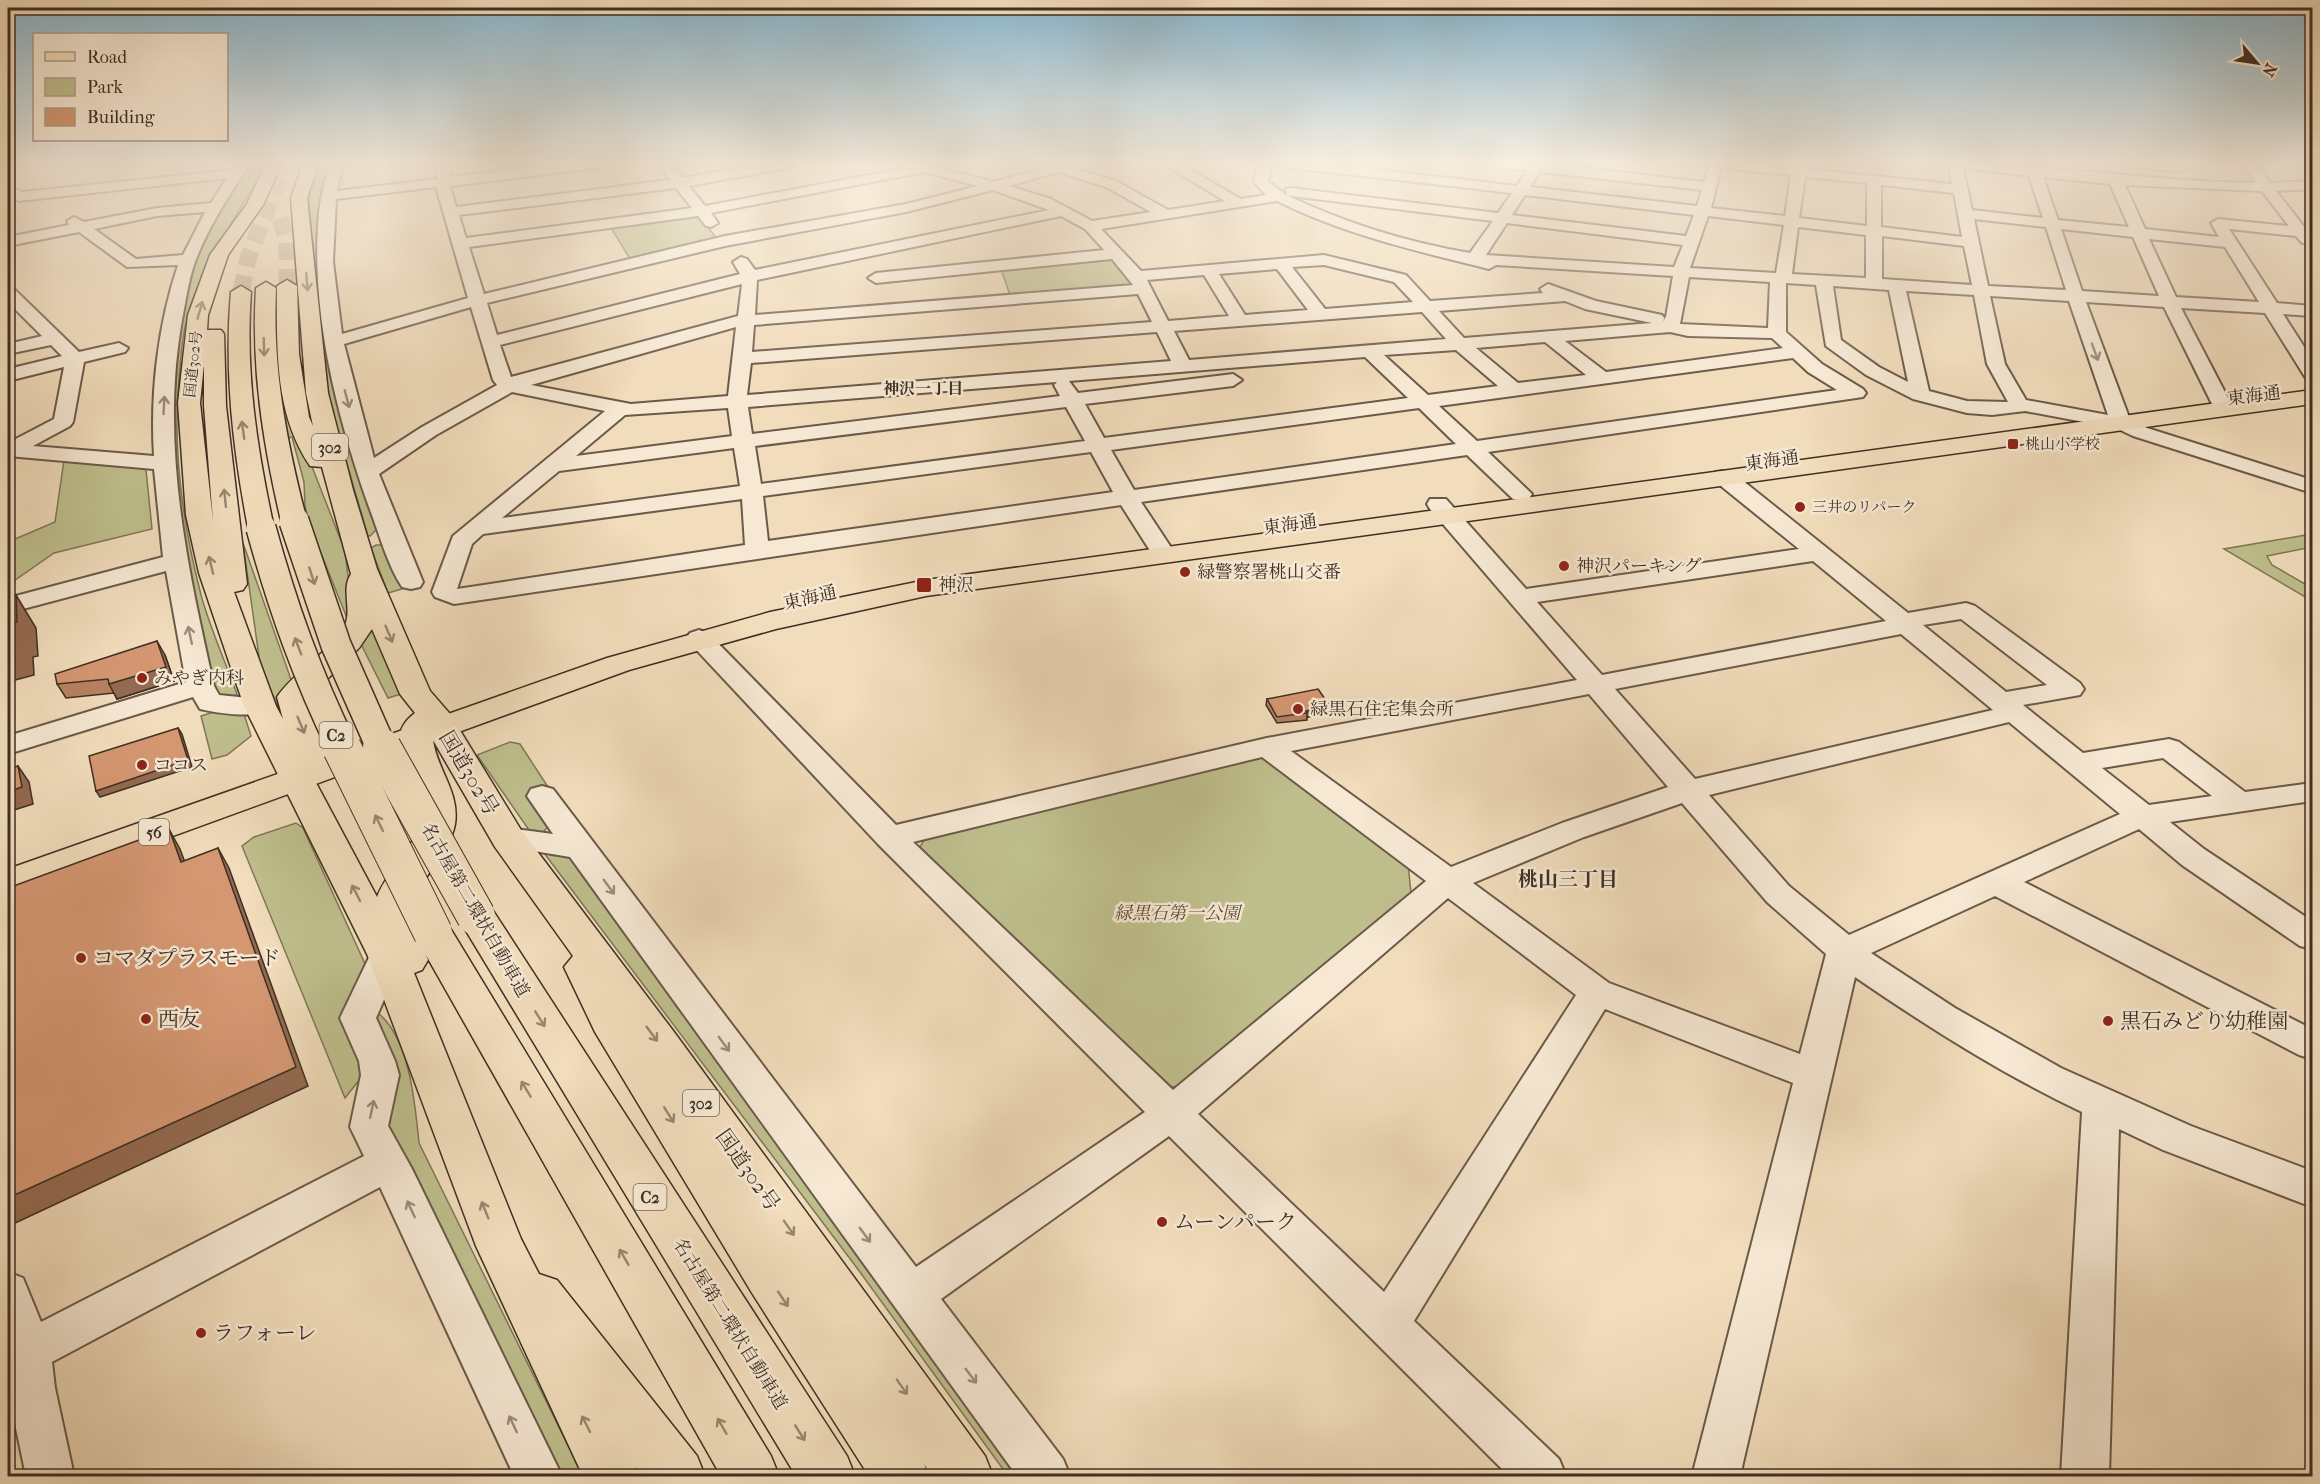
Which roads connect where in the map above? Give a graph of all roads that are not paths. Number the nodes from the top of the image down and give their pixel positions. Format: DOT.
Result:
graph roads {
  1 [pos="54,232"];
  2 [pos="88,232"];
  3 [pos="202,232"];
  4 [pos="235,232"];
  5 [pos="301,232"];
  6 [pos="326,232"];
  7 [pos="457,232"];
  8 [pos="502,232"];
  9 [pos="518,232"];
  10 [pos="608,232"];
  11 [pos="718,232"];
  12 [pos="773,232"];
  13 [pos="960,232"];
  14 [pos="1096,232"];
  15 [pos="1363,232"];
  16 [pos="1622,232"];
  17 [pos="1695,232"];
  18 [pos="1790,232"];
  19 [pos="1874,232"];
  20 [pos="1885,232"];
  21 [pos="1968,232"];
  22 [pos="2056,232"];
  23 [pos="2138,232"];
  24 [pos="2140,232"];
  25 [pos="2224,232"];
  26 [pos="2306,232"];
  27 [pos="1491,234"];
  28 [pos="1511,237"];
  29 [pos="459,238"];
  30 [pos="8,241"];
  31 [pos="725,241"];
  32 [pos="1691,241"];
  33 [pos="1969,242"];
  34 [pos="2231,243"];
  35 [pos="2313,248"];
  36 [pos="870,251"];
  37 [pos="1115,254"];
  38 [pos="1650,255"];
  39 [pos="188,259"];
  40 [pos="1475,259"];
  41 [pos="627,264"];
  42 [pos="1281,264"];
  43 [pos="995,266"];
  44 [pos="1683,266"];
  45 [pos="1209,270"];
  46 [pos="750,276"];
  47 [pos="876,278"];
  48 [pos="1779,278"];
  49 [pos="1824,281"];
  50 [pos="1139,283"];
  51 [pos="1874,284"];
  52 [pos="1896,285"];
  53 [pos="1590,286"];
  54 [pos="1980,291"];
  55 [pos="8,293"];
  56 [pos="1565,296"];
  57 [pos="2076,297"];
  58 [pos="1007,299"];
  59 [pos="479,300"];
  60 [pos="2170,302"];
  61 [pos="1427,306"];
  62 [pos="880,308"];
  63 [pos="2271,308"];
  64 [pos="27,311"];
  65 [pos="2313,311"];
  66 [pos="1320,314"];
  67 [pos="8,316"];
  68 [pos="746,319"];
  69 [pos="1240,320"];
  70 [pos="1672,325"];
  71 [pos="1162,326"];
  72 [pos="1606,333"];
  73 [pos="1777,333"];
  74 [pos="1549,337"];
  75 [pos="55,339"];
  76 [pos="336,341"];
  77 [pos="957,341"];
  78 [pos="491,342"];
  79 [pos="1460,344"];
  80 [pos="120,348"];
  81 [pos="8,349"];
  82 [pos="1797,352"];
  83 [pos="1373,357"];
  84 [pos="742,358"];
  85 [pos="75,359"];
  86 [pos="1183,366"];
  87 [pos="1658,370"];
  88 [pos="2313,373"];
  89 [pos="8,375"];
  90 [pos="1059,375"];
  91 [pos="1602,378"];
  92 [pos="967,383"];
  93 [pos="510,385"];
  94 [pos="2313,388"];
  95 [pos="1514,390"];
  96 [pos="1920,394"];
  97 [pos="2313,397"];
  98 [pos="1072,400"];
  99 [pos="2219,400"];
  100 [pos="737,402"];
  101 [pos="1424,403"];
  102 [pos="2019,404"];
  103 [pos="621,408"];
  104 [pos="2089,419"];
  105 [pos="2120,419"];
  106 [pos="743,442"];
  107 [pos="1099,446"];
  108 [pos="1471,448"];
  109 [pos="9,450"];
  110 [pos="162,464"];
  111 [pos="552,465"];
  112 [pos="369,471"];
  113 [pos="1724,477"];
  114 [pos="2313,486"];
  115 [pos="339,490"];
  116 [pos="752,493"];
  117 [pos="1521,494"];
  118 [pos="1128,497"];
  119 [pos="1443,510"];
  120 [pos="386,527"];
  121 [pos="478,528"];
  122 [pos="1161,549"];
  123 [pos="757,550"];
  124 [pos="1815,554"];
  125 [pos="360,559"];
  126 [pos="174,561"];
  127 [pos="411,582"];
  128 [pos="1521,597"];
  129 [pos="8,606"];
  130 [pos="1902,624"];
  131 [pos="699,639"];
  132 [pos="238,640"];
  133 [pos="1594,685"];
  134 [pos="201,686"];
  135 [pos="260,706"];
  136 [pos="2007,707"];
  137 [pos="430,725"];
  138 [pos="8,746"];
  139 [pos="1267,747"];
  140 [pos="2076,763"];
  141 [pos="299,766"];
  142 [pos="1686,791"];
  143 [pos="2311,793"];
  144 [pos="542,796"];
  145 [pos="2239,802"];
  146 [pos="2142,816"];
  147 [pos="889,837"];
  148 [pos="508,838"];
  149 [pos="580,848"];
  150 [pos="8,860"];
  151 [pos="1446,882"];
  152 [pos="8,883"];
  153 [pos="1998,883"];
  154 [pos="551,898"];
  155 [pos="2313,937"];
  156 [pos="1844,951"];
  157 [pos="387,954"];
  158 [pos="1597,992"];
  159 [pos="406,1007"];
  160 [pos="2313,1046"];
  161 [pos="1814,1075"];
  162 [pos="2101,1105"];
  163 [pos="1171,1114"];
  164 [pos="386,1164"];
  165 [pos="2313,1189"];
  166 [pos="500,1246"];
  167 [pos="8,1292"];
  168 [pos="910,1296"];
  169 [pos="1388,1325"];
  170 [pos="18,1359"];
  171 [pos="50,1476"];
  172 [pos="538,1476"];
  173 [pos="612,1476"];
  174 [pos="677,1476"];
  175 [pos="751,1476"];
  176 [pos="827,1476"];
  177 [pos="901,1476"];
  178 [pos="965,1476"];
  179 [pos="1046,1476"];
  180 [pos="1542,1476"];
  181 [pos="1716,1476"];
  182 [pos="2085,1476"];
  1 -- 30 [label="street"];
  2 -- 39 [label="street"];
  3 -- 39 [label="street"];
  132 -- 4 [label="main road, 国道302号 / 302, one-way"];
  5 -- 115 [label="main road, 国道302号 / 302, one-way"];
  6 -- 76 [label="street"];
  7 -- 29 [label="street"];
  8 -- 29 [label="street"];
  9 -- 29 [label="street"];
  10 -- 41 [label="street"];
  11 -- 31 [label="street"];
  12 -- 31 [label="street"];
  13 -- 36 [label="street"];
  14 -- 37 [label="street"];
  15 -- 40 [label="street"];
  16 -- 32 [label="street"];
  17 -- 32 [label="street"];
  18 -- 48 [label="street"];
  19 -- 51 [label="street"];
  20 -- 33 [label="street"];
  21 -- 33 [label="street"];
  22 -- 57 [label="street"];
  23 -- 60 [label="street"];
  24 -- 34 [label="street"];
  25 -- 34 [label="street"];
  26 -- 35 [label="street"];
  27 -- 28 [label="street"];
  27 -- 40 [label="street"];
  29 -- 59 [label="street"];
  31 -- 41 [label="street"];
  31 -- 46 [label="street"];
  32 -- 44 [label="street"];
  33 -- 54 [label="street"];
  34 -- 63 [label="street"];
  36 -- 46 [label="street"];
  36 -- 47 [label="street"];
  37 -- 43 [label="street"];
  37 -- 50 [label="street"];
  38 -- 44 [label="street"];
  110 -- 39 [label="street, one-way"];
  40 -- 53 [label="street"];
  40 -- 56 [label="street"];
  41 -- 59 [label="street"];
  42 -- 45 [label="street"];
  42 -- 61 [label="street"];
  42 -- 66 [label="street"];
  43 -- 47 [label="street"];
  43 -- 58 [label="street"];
  44 -- 48 [label="street"];
  44 -- 53 [label="street"];
  44 -- 70 [label="street"];
  45 -- 50 [label="street"];
  45 -- 69 [label="street"];
  46 -- 68 [label="street"];
  46 -- 78 [label="street"];
  47 -- 62 [label="street"];
  48 -- 49 [label="street"];
  48 -- 73 [label="street"];
  49 -- 51 [label="street"];
  49 -- 96 [label="street"];
  50 -- 58 [label="street"];
  50 -- 71 [label="street"];
  51 -- 52 [label="street"];
  52 -- 54 [label="street"];
  52 -- 96 [label="street"];
  53 -- 56 [label="street"];
  53 -- 70 [label="street"];
  54 -- 57 [label="street"];
  54 -- 102 [label="street"];
  55 -- 64 [label="street"];
  56 -- 61 [label="street"];
  57 -- 60 [label="street"];
  57 -- 105 [label="street, one-way"];
  58 -- 62 [label="street"];
  59 -- 76 [label="street"];
  59 -- 78 [label="street"];
  60 -- 63 [label="street"];
  60 -- 99 [label="street"];
  61 -- 66 [label="street"];
  61 -- 79 [label="street"];
  62 -- 68 [label="street"];
  63 -- 65 [label="street"];
  63 -- 88 [label="street"];
  64 -- 67 [label="street"];
  64 -- 75 [label="street"];
  66 -- 69 [label="street"];
  68 -- 84 [label="street"];
  68 -- 93 [label="street"];
  69 -- 71 [label="street"];
  70 -- 72 [label="street"];
  70 -- 73 [label="street"];
  71 -- 77 [label="street"];
  71 -- 86 [label="street"];
  72 -- 74 [label="street"];
  72 -- 87 [label="street"];
  73 -- 82 [label="street"];
  74 -- 79 [label="street"];
  74 -- 91 [label="street"];
  75 -- 81 [label="street"];
  75 -- 85 [label="street"];
  76 -- 112 [label="street, one-way"];
  77 -- 84 [label="street"];
  77 -- 92 [label="street"];
  78 -- 93 [label="street"];
  79 -- 83 [label="street"];
  79 -- 95 [label="street"];
  80 -- 85 [label="street"];
  82 -- 87 [label="street"];
  82 -- 108 [label="street"];
  83 -- 86 [label="street"];
  83 -- 98 [label="street"];
  83 -- 101 [label="street"];
  84 -- 100 [label="street"];
  85 -- 89 [label="street"];
  85 -- 109 [label="street"];
  86 -- 90 [label="street"];
  87 -- 91 [label="street"];
  90 -- 92 [label="street"];
  90 -- 98 [label="street"];
  91 -- 95 [label="street"];
  92 -- 100 [label="street"];
  93 -- 103 [label="street"];
  93 -- 112 [label="street"];
  94 -- 99 [label="main road, 東海通"];
  95 -- 101 [label="street"];
  96 -- 102 [label="street"];
  97 -- 105 [label="main road, 東海通"];
  98 -- 106 [label="street"];
  98 -- 107 [label="street"];
  99 -- 105 [label="main road, 東海通"];
  100 -- 103 [label="street"];
  100 -- 106 [label="street"];
  101 -- 107 [label="street"];
  101 -- 108 [label="street"];
  102 -- 104 [label="street"];
  103 -- 111 [label="street"];
  104 -- 105 [label="main road, 東海通"];
  104 -- 117 [label="main road, 東海通"];
  105 -- 113 [label="main road, 東海通"];
  105 -- 114 [label="street"];
  106 -- 111 [label="street"];
  106 -- 116 [label="street"];
  107 -- 116 [label="street"];
  107 -- 118 [label="street"];
  108 -- 117 [label="street"];
  108 -- 118 [label="street"];
  109 -- 110 [label="street"];
  110 -- 126 [label="street"];
  111 -- 121 [label="street"];
  112 -- 120 [label="street"];
  113 -- 119 [label="main road, 東海通"];
  113 -- 124 [label="street"];
  115 -- 125 [label="main road, 国道302号 / 302"];
  115 -- 176 [label="main road, 名古屋第二環状自動車道 / C2, one-way, bridge"];
  116 -- 121 [label="street"];
  116 -- 123 [label="street"];
  117 -- 119 [label="main road, 東海通"];
  118 -- 122 [label="street"];
  118 -- 123 [label="street"];
  119 -- 122 [label="main road, 東海通"];
  119 -- 128 [label="street"];
  120 -- 125 [label="street"];
  120 -- 127 [label="street"];
  121 -- 123 [label="street"];
  122 -- 131 [label="main road, 東海通"];
  122 -- 137 [label="main road, 東海通"];
  124 -- 128 [label="street"];
  124 -- 130 [label="street"];
  125 -- 137 [label="main road, 国道302号 / 302, one-way"];
  125 -- 141 [label="main road, 国道302号 / 302, one-way"];
  126 -- 129 [label="street"];
  134 -- 126 [label="street, one-way"];
  128 -- 133 [label="street"];
  130 -- 133 [label="street"];
  130 -- 136 [label="street"];
  130 -- 136 [label="street"];
  131 -- 137 [label="main road, 東海通"];
  131 -- 147 [label="street"];
  132 -- 135 [label="main road, 国道302号 / 302"];
  175 -- 132 [label="main road, C2, one-way, bridge"];
  133 -- 139 [label="street"];
  133 -- 142 [label="street"];
  134 -- 135 [label="street"];
  134 -- 138 [label="street"];
  135 -- 141 [label="main road, 国道302号 / 302"];
  136 -- 140 [label="street"];
  136 -- 142 [label="street"];
  137 -- 141 [label="main road, 東海通"];
  137 -- 148 [label="main road, 国道302号 / 302"];
  137 -- 159 [label="main road, 国道302号 / 302"];
  139 -- 147 [label="street"];
  139 -- 151 [label="street"];
  140 -- 145 [label="street"];
  140 -- 146 [label="street"];
  141 -- 150 [label="main road, 56"];
  141 -- 152 [label="main road, 56"];
  157 -- 141 [label="main road, 国道302号 / 302, one-way"];
  142 -- 151 [label="street"];
  142 -- 156 [label="street"];
  143 -- 145 [label="street"];
  144 -- 149 [label="street"];
  145 -- 146 [label="street"];
  146 -- 153 [label="street"];
  146 -- 155 [label="street"];
  147 -- 163 [label="street"];
  148 -- 149 [label="street"];
  148 -- 154 [label="main road, 国道302号 / 302"];
  149 -- 168 [label="street, one-way"];
  151 -- 158 [label="street"];
  151 -- 163 [label="street"];
  153 -- 156 [label="street"];
  153 -- 160 [label="street"];
  154 -- 177 [label="main road, one-way"];
  154 -- 178 [label="main road, 国道302号 / 302, one-way"];
  156 -- 161 [label="street"];
  156 -- 162 [label="street"];
  157 -- 159 [label="main road, 国道302号 / 302"];
  164 -- 157 [label="street, one-way"];
  158 -- 161 [label="street"];
  158 -- 169 [label="street"];
  166 -- 159 [label="main road, 国道302号 / 302, one-way"];
  161 -- 181 [label="street"];
  162 -- 165 [label="street"];
  162 -- 182 [label="street"];
  163 -- 168 [label="street"];
  163 -- 169 [label="street"];
  164 -- 170 [label="street"];
  172 -- 164 [label="street, one-way"];
  173 -- 166 [label="main road, 国道302号 / 302, one-way"];
  166 -- 174 [label="main road"];
  167 -- 170 [label="street"];
  168 -- 179 [label="street, one-way"];
  169 -- 180 [label="street"];
  170 -- 171 [label="street"];
}
